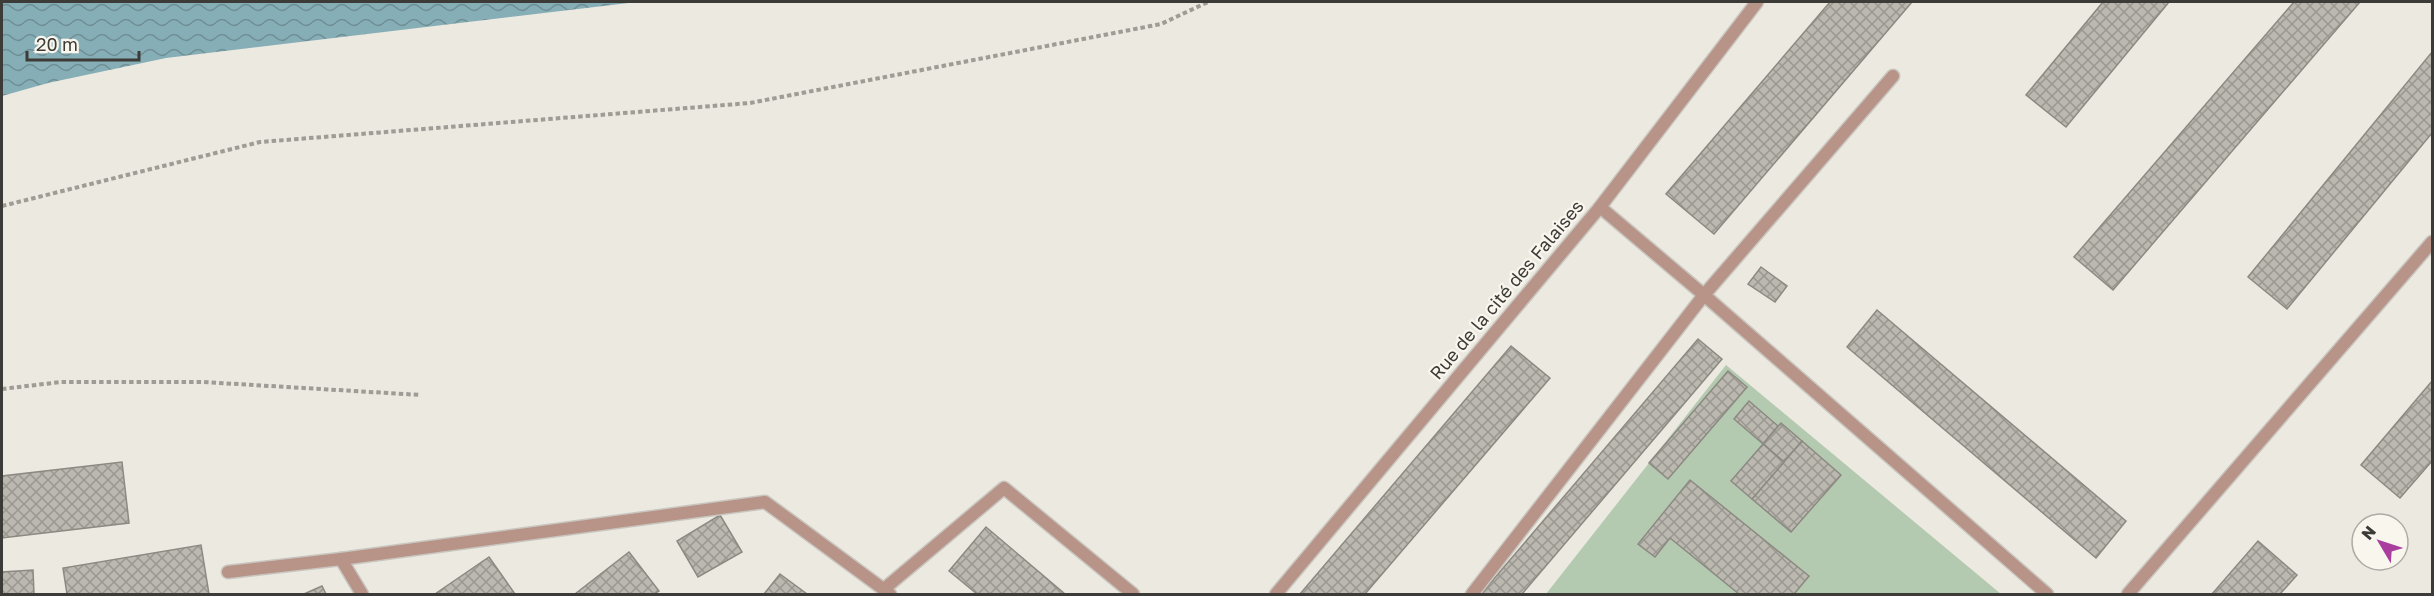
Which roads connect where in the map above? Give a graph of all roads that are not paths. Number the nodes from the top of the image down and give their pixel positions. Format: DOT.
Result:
graph roads {
  1 [pos="1757,2"];
  2 [pos="1893,76"];
  3 [pos="1600,207"];
  4 [pos="2433,242"];
  5 [pos="1704,295"];
  6 [pos="341,559"];
  7 [pos="228,572"];
  8 [pos="887,592"];
  9 [pos="362,594"];
  10 [pos="1133,594"];
  11 [pos="1276,594"];
  12 [pos="1472,594"];
  13 [pos="2047,594"];
  14 [pos="2128,594"];
  1 -- 3 [label="street, Rue de la cité des Falaises"];
  2 -- 5 [label="street"];
  3 -- 5 [label="street"];
  3 -- 11 [label="street, Rue de la cité des Falaises"];
  4 -- 14 [label="street"];
  5 -- 12 [label="street"];
  5 -- 13 [label="street"];
  6 -- 7 [label="street"];
  6 -- 8 [label="street"];
  6 -- 9 [label="street"];
  8 -- 10 [label="street"];
}
